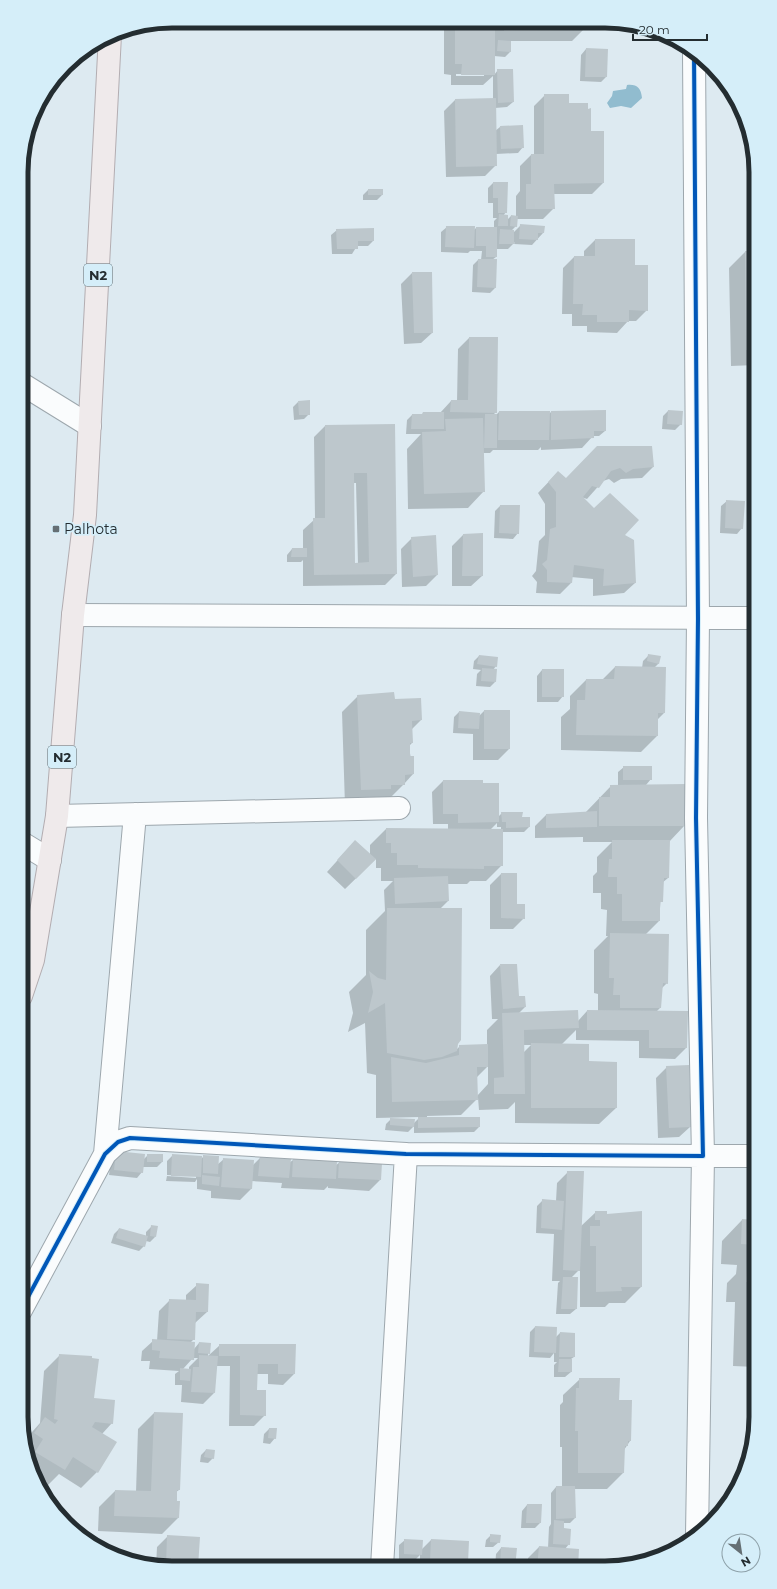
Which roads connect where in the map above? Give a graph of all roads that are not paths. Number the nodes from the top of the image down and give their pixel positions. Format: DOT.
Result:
graph roads {
  1 [pos="110,42"];
  2 [pos="694,59"];
  3 [pos="28,388"];
  4 [pos="90,426"];
  5 [pos="73,615"];
  6 [pos="749,618"];
  7 [pos="698,619"];
  8 [pos="399,808"];
  9 [pos="134,814"];
  10 [pos="57,816"];
  11 [pos="28,847"];
  12 [pos="50,860"];
  13 [pos="28,975"];
  14 [pos="105,1154"];
  15 [pos="406,1154"];
  16 [pos="703,1156"];
  17 [pos="749,1156"];
  18 [pos="28,1297"];
  19 [pos="697,1527"];
  20 [pos="382,1561"];
  1 -- 4 [label="main road, N2"];
  2 -- 7 [label="street"];
  3 -- 4 [label="street"];
  4 -- 5 [label="main road, N2"];
  5 -- 7 [label="street"];
  5 -- 10 [label="main road, N2"];
  6 -- 7 [label="street"];
  7 -- 16 [label="street"];
  8 -- 9 [label="street"];
  9 -- 10 [label="street"];
  9 -- 14 [label="street"];
  10 -- 12 [label="main road, N2"];
  11 -- 12 [label="street"];
  12 -- 13 [label="main road, N2"];
  14 -- 15 [label="street"];
  14 -- 18 [label="street"];
  15 -- 16 [label="street"];
  15 -- 20 [label="street"];
  16 -- 17 [label="street"];
  16 -- 19 [label="street"];
}
